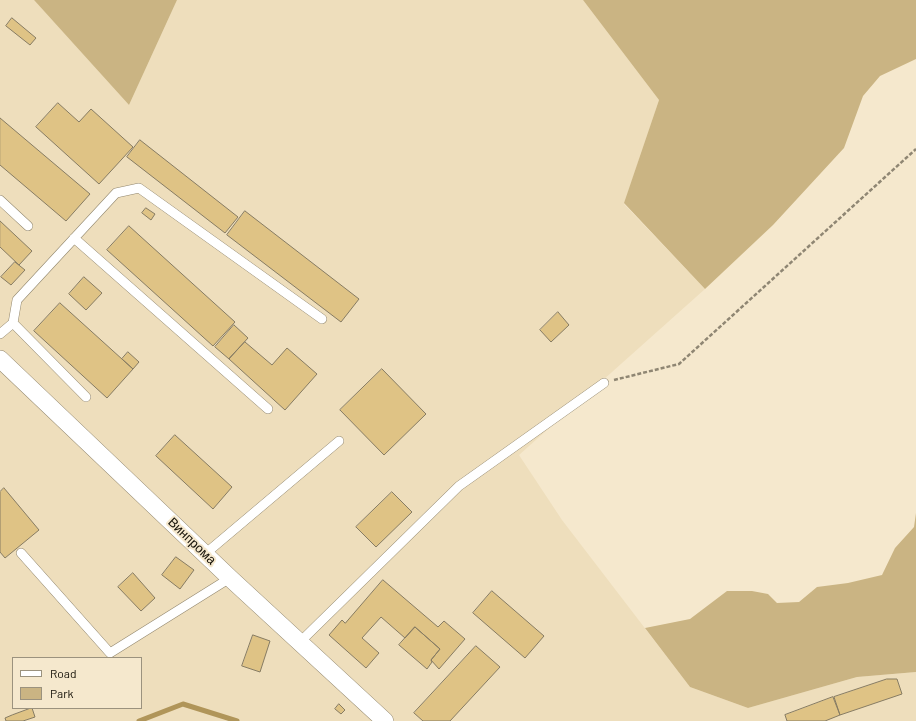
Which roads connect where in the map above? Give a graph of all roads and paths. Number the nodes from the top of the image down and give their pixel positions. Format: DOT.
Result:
graph roads {
  1 [pos="916,149"];
  2 [pos="0,200"];
  3 [pos="28,226"];
  4 [pos="74,238"];
  5 [pos="322,320"];
  6 [pos="13,323"];
  7 [pos="0,334"];
  8 [pos="0,359"];
  9 [pos="604,383"];
  10 [pos="86,397"];
  11 [pos="268,409"];
  12 [pos="339,441"];
  13 [pos="22,553"];
  14 [pos="205,554"];
  15 [pos="230,578"];
  16 [pos="300,642"];
  17 [pos="385,721"];
  1 -- 9 [label="path"];
  2 -- 3 [label="lane"];
  4 -- 5 [label="lane"];
  4 -- 6 [label="lane"];
  4 -- 11 [label="lane"];
  6 -- 7 [label="lane"];
  6 -- 10 [label="lane"];
  8 -- 14 [label="street, Винпрома"];
  9 -- 16 [label="lane"];
  12 -- 14 [label="lane"];
  13 -- 15 [label="lane"];
  14 -- 15 [label="street, Винпрома"];
  15 -- 16 [label="street, Винпрома"];
  16 -- 17 [label="street, Винпрома"];
}
